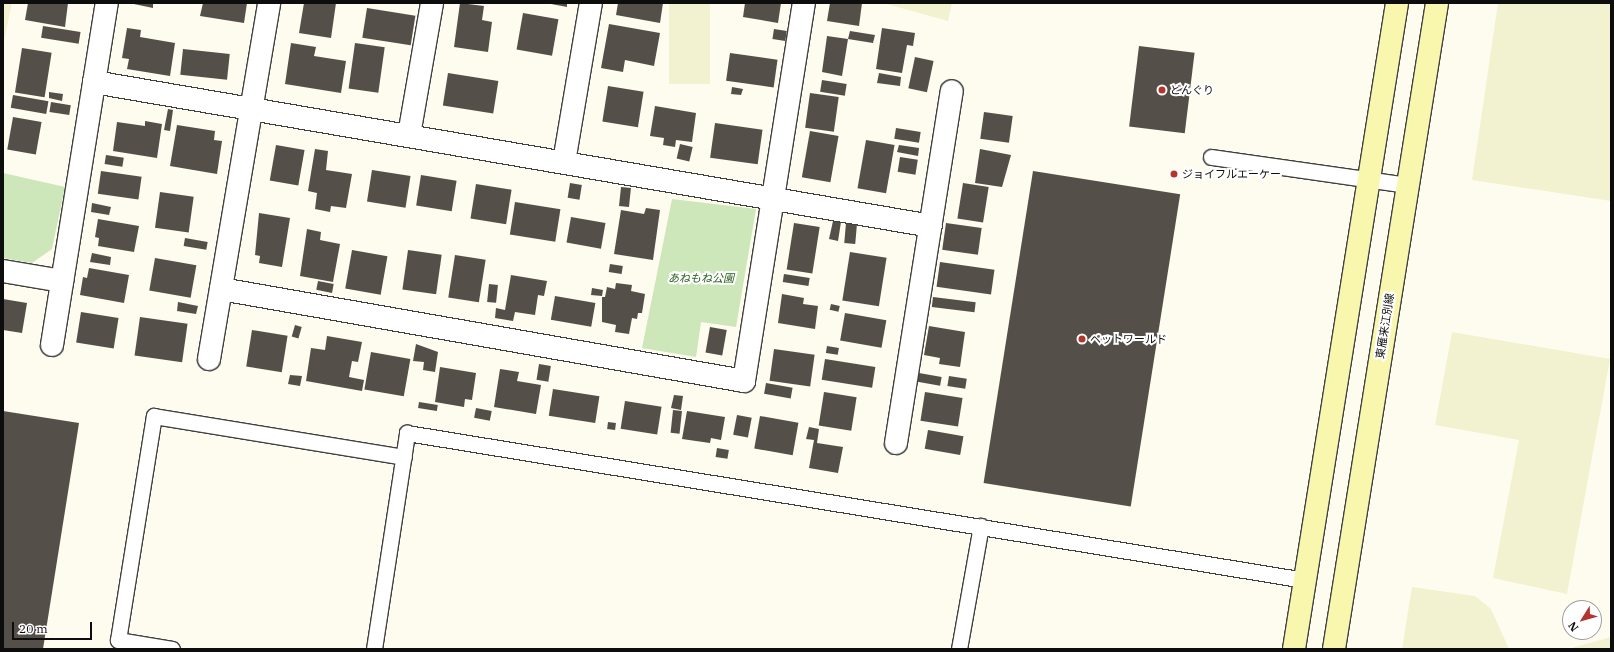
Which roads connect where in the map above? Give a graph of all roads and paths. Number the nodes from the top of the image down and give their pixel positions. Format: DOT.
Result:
graph roads {
  1 [pos="107,3"];
  2 [pos="270,3"];
  3 [pos="432,3"];
  4 [pos="591,3"];
  5 [pos="804,3"];
  6 [pos="1397,3"];
  7 [pos="1437,3"];
  8 [pos="94,82"];
  9 [pos="952,91"];
  10 [pos="252,108"];
  11 [pos="409,136"];
  12 [pos="1211,156"];
  13 [pos="564,162"];
  14 [pos="1369,180"];
  15 [pos="1407,185"];
  16 [pos="773,199"];
  17 [pos="931,226"];
  18 [pos="3,271"];
  19 [pos="62,280"];
  20 [pos="221,289"];
  21 [pos="52,345"];
  22 [pos="209,359"];
  23 [pos="896,443"];
  24 [pos="404,457"];
  25 [pos="981,526"];
  26 [pos="1305,580"];
  27 [pos="172,649"];
  28 [pos="374,649"];
  29 [pos="959,649"];
  30 [pos="1294,649"];
  31 [pos="1334,649"];
  1 -- 8 [label="street"];
  2 -- 10 [label="street"];
  3 -- 11 [label="street"];
  4 -- 13 [label="street"];
  5 -- 16 [label="street"];
  6 -- 14 [label="main road"];
  7 -- 15 [label="main road, 東雁来江別線"];
  8 -- 10 [label="street"];
  8 -- 19 [label="street"];
  9 -- 17 [label="street"];
  10 -- 11 [label="street"];
  10 -- 20 [label="street"];
  11 -- 13 [label="street"];
  12 -- 14 [label="lane"];
  13 -- 16 [label="street"];
  14 -- 15 [label="lane"];
  14 -- 26 [label="main road"];
  15 -- 31 [label="main road, 東雁来江別線"];
  16 -- 17 [label="street"];
  16 -- 20 [label="street"];
  17 -- 23 [label="street"];
  18 -- 19 [label="street"];
  19 -- 21 [label="street"];
  20 -- 22 [label="street"];
  24 -- 25 [label="lane"];
  24 -- 27 [label="lane"];
  24 -- 28 [label="lane"];
  25 -- 26 [label="lane"];
  25 -- 29 [label="lane"];
  26 -- 30 [label="main road"];
}
